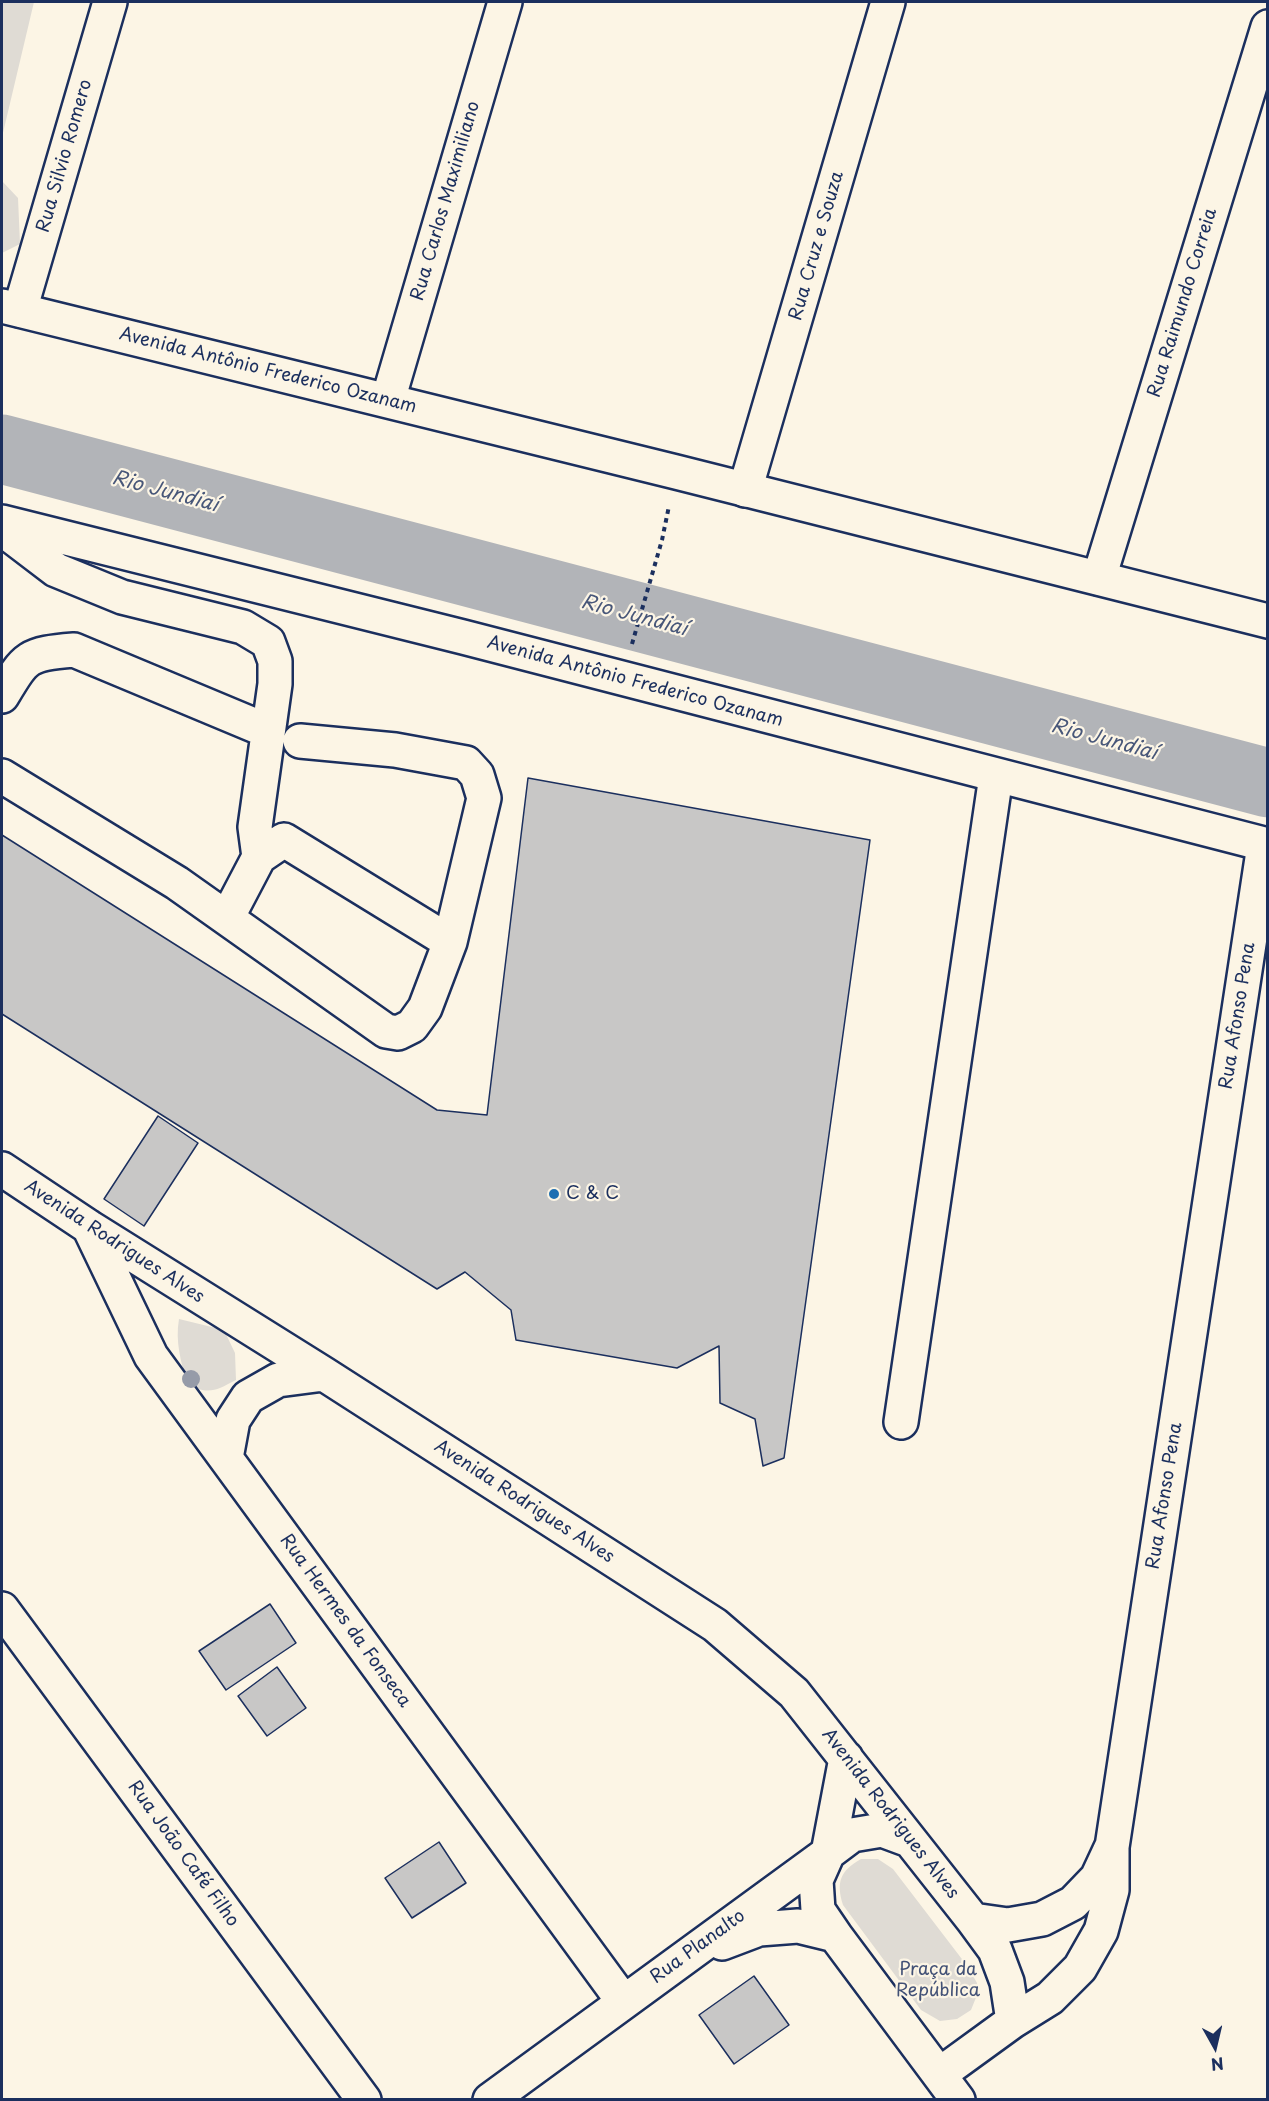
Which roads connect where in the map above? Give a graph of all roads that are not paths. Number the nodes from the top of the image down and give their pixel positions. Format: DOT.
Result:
graph roads {
  1 [pos="110,2"];
  2 [pos="505,2"];
  3 [pos="888,2"];
  4 [pos="1268,27"];
  5 [pos="11,308"];
  6 [pos="388,400"];
  7 [pos="746,490"];
  8 [pos="2,522"];
  9 [pos="2,529"];
  10 [pos="1099,578"];
  11 [pos="1268,621"];
  12 [pos="2,696"];
  13 [pos="268,731"];
  14 [pos="300,741"];
  15 [pos="2,776"];
  16 [pos="996,776"];
  17 [pos="1266,845"];
  18 [pos="271,849"];
  19 [pos="227,918"];
  20 [pos="450,942"];
  21 [pos="2,1169"];
  22 [pos="89,1227"];
  23 [pos="324,1374"];
  24 [pos="901,1422"];
  25 [pos="226,1458"];
  26 [pos="2,1609"];
  27 [pos="846,1758"];
  28 [pos="909,1840"];
  29 [pos="1112,1847"];
  30 [pos="828,1853"];
  31 [pos="973,1920"];
  32 [pos="835,1935"];
  33 [pos="685,1956"];
  34 [pos="623,2001"];
  35 [pos="1013,2021"];
  36 [pos="949,2087"];
  37 [pos="364,2100"];
  38 [pos="490,2100"];
  1 -- 5 [label="street, Rua Silvio Romero"];
  2 -- 6 [label="street, Rua Carlos Maximiliano"];
  3 -- 7 [label="street, Rua Cruz e Souza"];
  4 -- 10 [label="street, Rua Raimundo Correia"];
  5 -- 6 [label="street, Avenida Antônio Frederico Ozanam"];
  6 -- 7 [label="street, Avenida Antônio Frederico Ozanam"];
  7 -- 10 [label="street, Avenida Antônio Frederico Ozanam"];
  8 -- 16 [label="street, Avenida Antônio Frederico Ozanam"];
  9 -- 13 [label="street"];
  10 -- 11 [label="street, Avenida Antônio Frederico Ozanam"];
  12 -- 13 [label="street"];
  13 -- 18 [label="street"];
  14 -- 20 [label="street"];
  15 -- 19 [label="street"];
  16 -- 17 [label="street, Avenida Antônio Frederico Ozanam"];
  16 -- 24 [label="street"];
  17 -- 29 [label="street, Rua Afonso Pena"];
  18 -- 19 [label="street"];
  18 -- 20 [label="street"];
  19 -- 20 [label="street"];
  21 -- 22 [label="street, Avenida Rodrigues Alves"];
  22 -- 23 [label="street, Avenida Rodrigues Alves"];
  22 -- 25 [label="street, Rua Hermes da Fonseca"];
  23 -- 25 [label="street"];
  23 -- 27 [label="street, Avenida Rodrigues Alves"];
  25 -- 34 [label="street, Rua Hermes da Fonseca"];
  26 -- 37 [label="street, Rua João Café Filho"];
  27 -- 28 [label="street, Avenida Rodrigues Alves"];
  27 -- 30 [label="street"];
  28 -- 30 [label="street, Rua Planalto"];
  28 -- 31 [label="street, Avenida Rodrigues Alves"];
  29 -- 31 [label="street"];
  29 -- 35 [label="street, Rua Afonso Pena"];
  30 -- 32 [label="street"];
  30 -- 33 [label="street, Rua Planalto"];
  31 -- 35 [label="street, Avenida Rodrigues Alves"];
  32 -- 33 [label="street"];
  32 -- 36 [label="street"];
  33 -- 34 [label="street, Rua Planalto"];
  34 -- 38 [label="street, Rua Planalto"];
  35 -- 36 [label="street, Rua Afonso Pena"];
}
